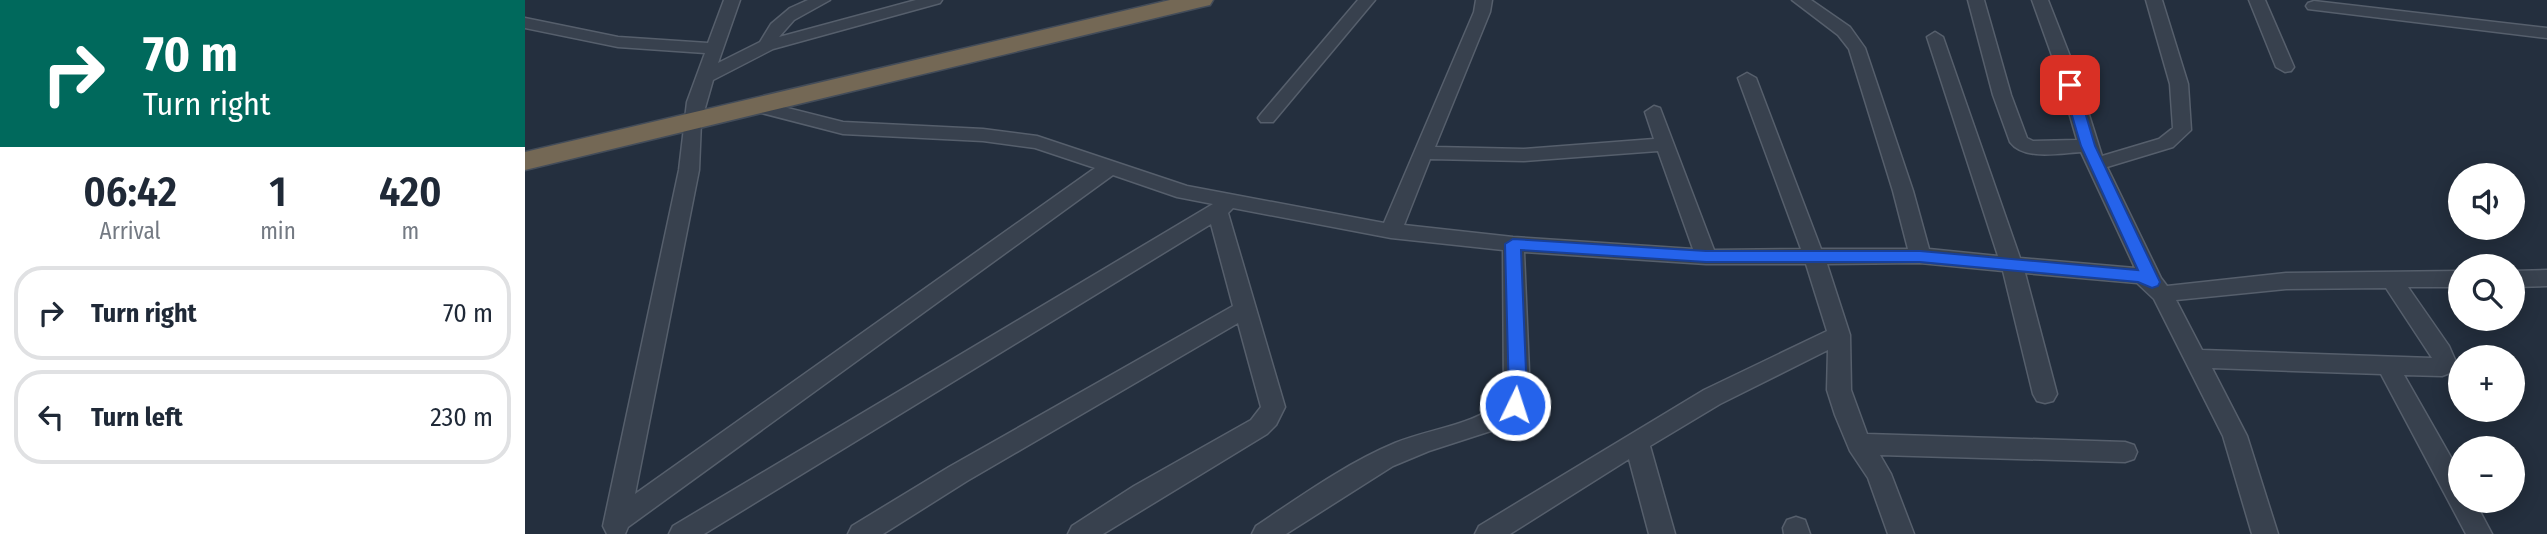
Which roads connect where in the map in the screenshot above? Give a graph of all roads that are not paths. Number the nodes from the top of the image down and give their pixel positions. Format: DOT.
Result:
graph roads {
  1 [pos="731,0"];
  2 [pos="822,0"];
  3 [pos="934,0"];
  4 [pos="1201,0"];
  5 [pos="1367,0"];
  6 [pos="1484,0"];
  7 [pos="1800,0"];
  8 [pos="1976,0"];
  9 [pos="2040,0"];
  10 [pos="2154,0"];
  11 [pos="2257,0"];
  12 [pos="2314,6"];
  13 [pos="525,23"];
  14 [pos="2547,33"];
  15 [pos="1935,37"];
  16 [pos="767,45"];
  17 [pos="714,49"];
  18 [pos="2284,67"];
  19 [pos="705,77"];
  20 [pos="1747,78"];
  21 [pos="756,106"];
  22 [pos="1654,112"];
  23 [pos="1267,118"];
  24 [pos="692,122"];
  25 [pos="1665,144"];
  26 [pos="1424,153"];
  27 [pos="2092,155"];
  28 [pos="525,160"];
  29 [pos="1110,167"];
  30 [pos="1223,207"];
  31 [pos="1391,231"];
  32 [pos="1513,244"];
  33 [pos="1706,257"];
  34 [pos="1814,257"];
  35 [pos="1920,257"];
  36 [pos="2012,265"];
  37 [pos="2547,278"];
  38 [pos="2448,279"];
  39 [pos="2525,279"];
  40 [pos="2392,280"];
  41 [pos="2157,288"];
  42 [pos="1245,309"];
  43 [pos="1839,335"];
  44 [pos="2195,359"];
  45 [pos="2387,364"];
  46 [pos="2045,394"];
  47 [pos="1636,441"];
  48 [pos="1859,444"];
  49 [pos="2125,452"];
  50 [pos="2448,476"];
  51 [pos="2468,513"];
  52 [pos="615,527"];
  53 [pos="682,534"];
  54 [pos="861,534"];
  55 [pos="1081,534"];
  56 [pos="1265,534"];
  57 [pos="1488,534"];
  58 [pos="1661,534"];
  59 [pos="1901,534"];
  60 [pos="2265,534"];
  61 [pos="2479,534"];
  1 -- 17 [label="street"];
  2 -- 16 [label="street"];
  3 -- 16 [label="street"];
  4 -- 21 [label="highway"];
  5 -- 23 [label="street"];
  6 -- 26 [label="street"];
  7 -- 35 [label="street"];
  8 -- 27 [label="street"];
  9 -- 27 [label="street"];
  10 -- 27 [label="street"];
  11 -- 18 [label="street"];
  12 -- 14 [label="street"];
  13 -- 17 [label="street"];
  15 -- 36 [label="street"];
  16 -- 19 [label="street"];
  17 -- 19 [label="street"];
  19 -- 24 [label="street"];
  20 -- 34 [label="street"];
  21 -- 24 [label="highway"];
  21 -- 29 [label="street"];
  22 -- 25 [label="street"];
  24 -- 28 [label="highway"];
  24 -- 52 [label="street"];
  25 -- 26 [label="street"];
  25 -- 33 [label="street"];
  26 -- 31 [label="street"];
  27 -- 41 [label="street"];
  29 -- 30 [label="street"];
  29 -- 52 [label="street"];
  30 -- 31 [label="street"];
  30 -- 42 [label="street"];
  30 -- 53 [label="street"];
  31 -- 32 [label="street"];
  32 -- 33 [label="street"];
  32 -- 56 [label="street"];
  33 -- 34 [label="street"];
  34 -- 35 [label="street"];
  34 -- 43 [label="street"];
  35 -- 36 [label="street"];
  36 -- 41 [label="street"];
  36 -- 46 [label="street"];
  37 -- 39 [label="street"];
  38 -- 40 [label="street"];
  40 -- 41 [label="street"];
  40 -- 45 [label="street"];
  41 -- 44 [label="street"];
  42 -- 54 [label="street"];
  42 -- 55 [label="street"];
  43 -- 47 [label="street"];
  43 -- 48 [label="street"];
  44 -- 45 [label="street"];
  44 -- 60 [label="street"];
  45 -- 50 [label="street"];
  47 -- 57 [label="street"];
  47 -- 58 [label="street"];
  48 -- 49 [label="street"];
  48 -- 59 [label="street"];
  51 -- 61 [label="street"];
}
